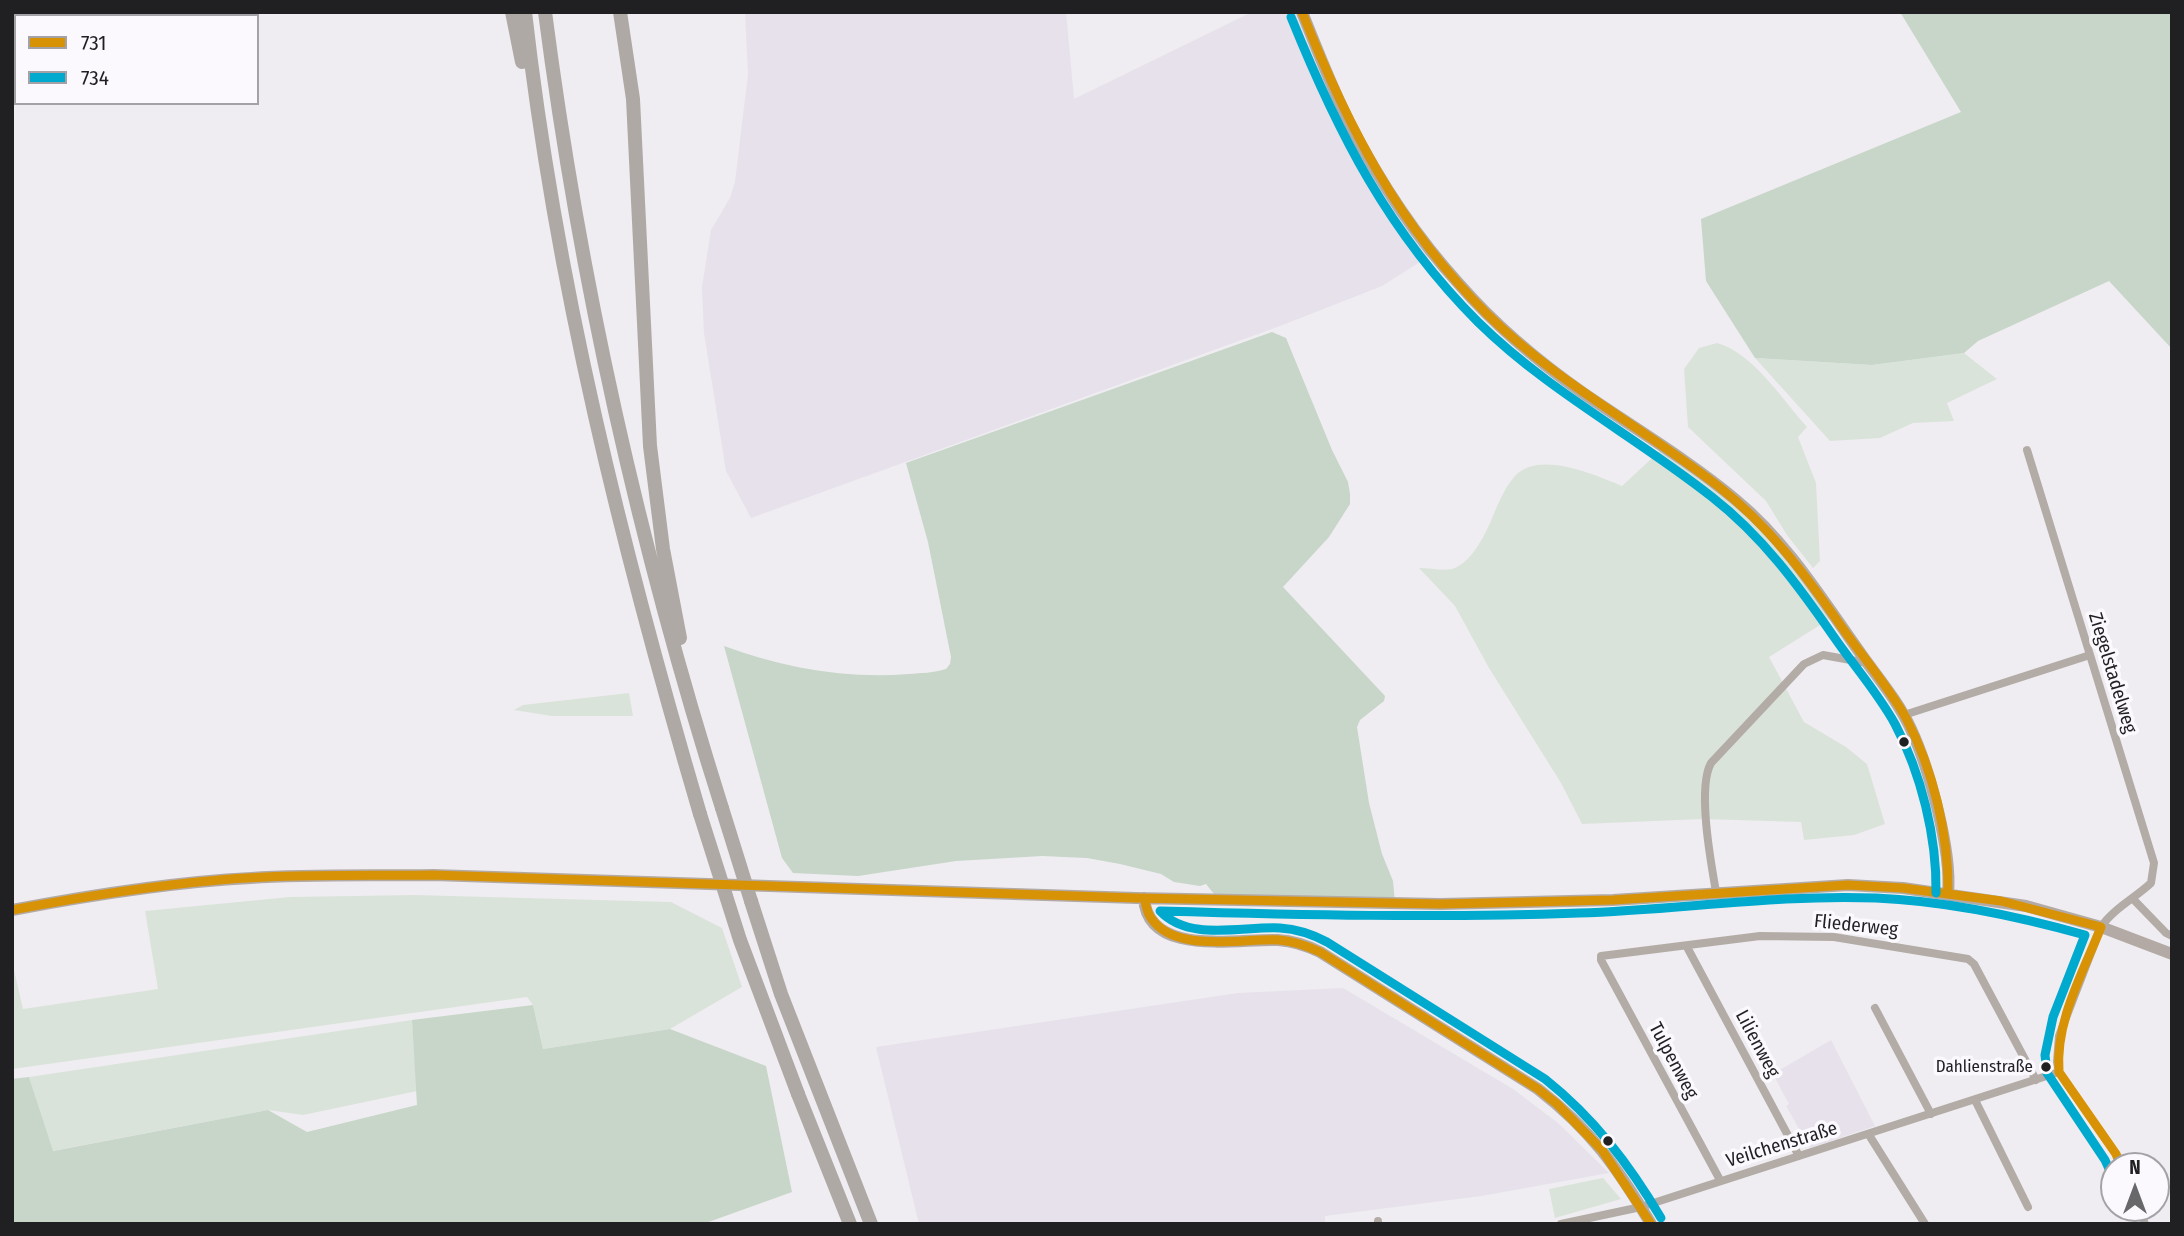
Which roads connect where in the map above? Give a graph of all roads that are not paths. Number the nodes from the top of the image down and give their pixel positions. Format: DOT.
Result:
graph roads {
  1 [pos="512,12"];
  2 [pos="525,12"];
  3 [pos="545,12"];
  4 [pos="620,12"];
  5 [pos="1302,12"];
  6 [pos="535,107"];
  7 [pos="2027,450"];
  8 [pos="2090,655"];
  9 [pos="1867,663"];
  10 [pos="1904,715"];
  11 [pos="694,719"];
  12 [pos="1716,892"];
  13 [pos="1948,893"];
  14 [pos="1144,898"];
  15 [pos="2134,900"];
  16 [pos="12,910"];
  17 [pos="2101,927"];
  18 [pos="2172,936"];
  19 [pos="1687,947"];
  20 [pos="2172,954"];
  21 [pos="1601,956"];
  22 [pos="1875,1008"];
  23 [pos="2059,1072"];
  24 [pos="2036,1080"];
  25 [pos="1975,1100"];
  26 [pos="1931,1114"];
  27 [pos="1869,1135"];
  28 [pos="2115,1152"];
  29 [pos="1799,1156"];
  30 [pos="1720,1180"];
  31 [pos="1641,1207"];
  32 [pos="2028,1208"];
  33 [pos="1564,1223"];
  34 [pos="849,1224"];
  35 [pos="871,1224"];
  36 [pos="1651,1224"];
  37 [pos="1925,1224"];
  1 -- 6 [label="highway"];
  2 -- 6 [label="highway"];
  3 -- 11 [label="highway"];
  4 -- 11 [label="highway"];
  5 -- 9 [label="main road"];
  6 -- 34 [label="highway, bridge"];
  7 -- 8 [label="street, Ziegelstadelweg"];
  8 -- 10 [label="street"];
  8 -- 15 [label="street, Ziegelstadelweg"];
  9 -- 10 [label="main road"];
  9 -- 12 [label="street"];
  10 -- 13 [label="main road"];
  11 -- 35 [label="highway, bridge"];
  12 -- 13 [label="main road"];
  12 -- 14 [label="main road"];
  13 -- 17 [label="main road"];
  14 -- 16 [label="main road"];
  14 -- 31 [label="main road"];
  15 -- 17 [label="street, Ziegelstadelweg"];
  15 -- 18 [label="street"];
  17 -- 20 [label="main road"];
  17 -- 23 [label="street"];
  19 -- 21 [label="street, Fliederweg"];
  19 -- 24 [label="street, Fliederweg"];
  19 -- 29 [label="street, Lilienweg"];
  21 -- 30 [label="street, Tulpenweg"];
  22 -- 26 [label="street"];
  23 -- 24 [label="street, Veilchenstraße"];
  23 -- 28 [label="street"];
  24 -- 25 [label="street, Veilchenstraße"];
  25 -- 26 [label="street, Veilchenstraße"];
  25 -- 32 [label="street"];
  26 -- 27 [label="street, Veilchenstraße"];
  27 -- 29 [label="street, Veilchenstraße"];
  27 -- 37 [label="street"];
  29 -- 30 [label="street, Veilchenstraße"];
  30 -- 31 [label="street, Veilchenstraße"];
  31 -- 33 [label="street, Veilchenstraße"];
  31 -- 36 [label="main road"];
}
